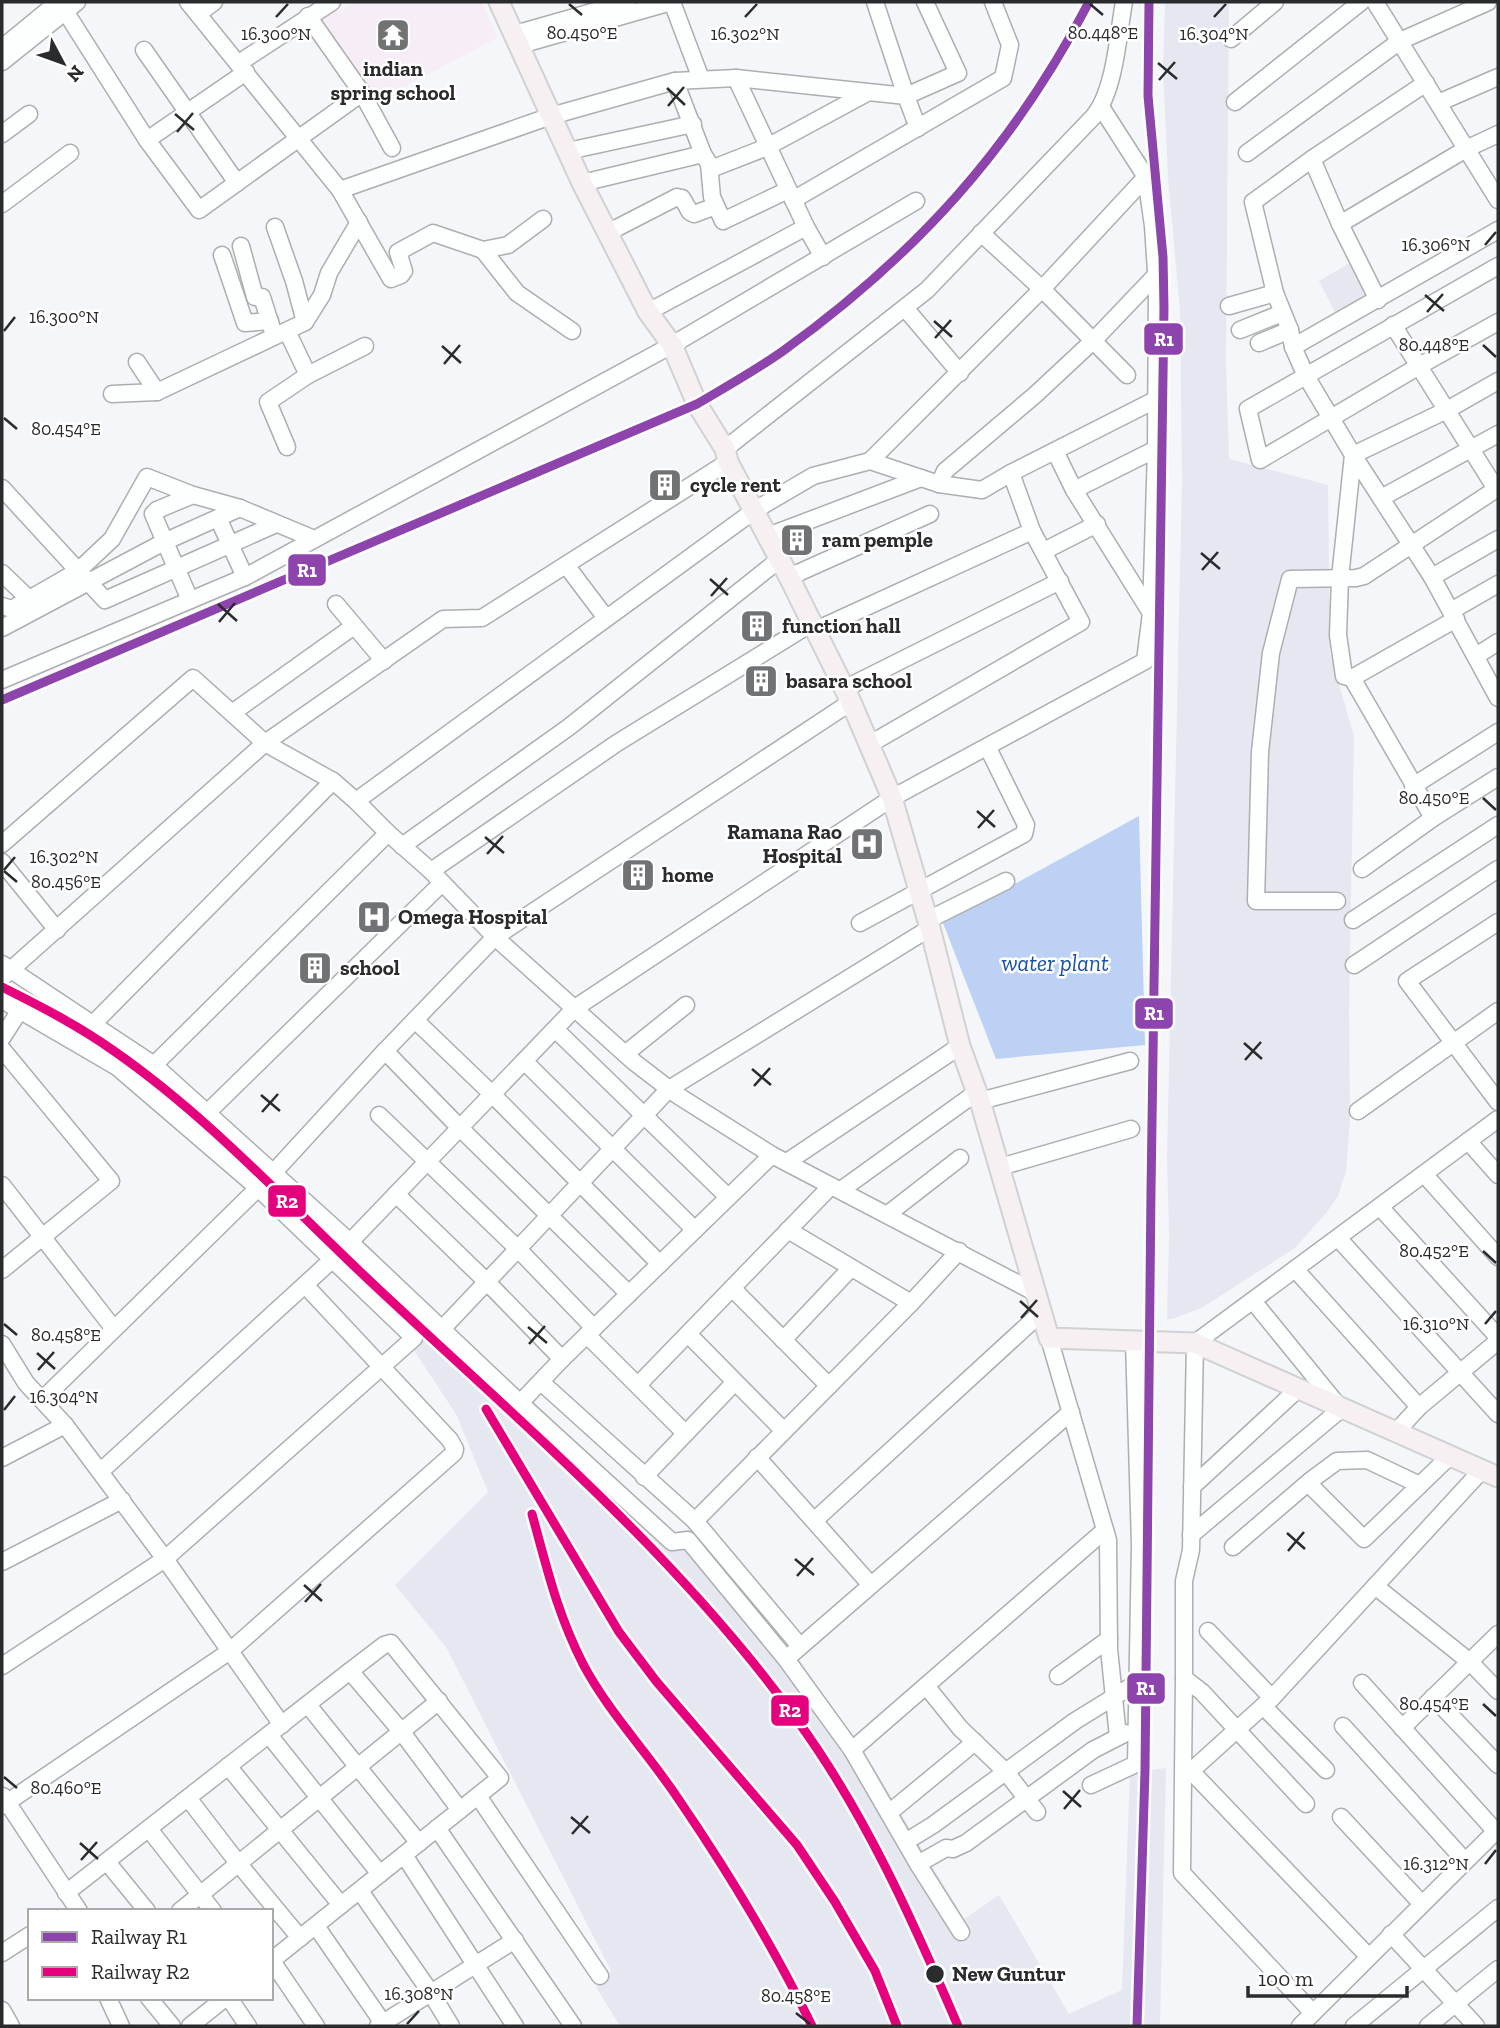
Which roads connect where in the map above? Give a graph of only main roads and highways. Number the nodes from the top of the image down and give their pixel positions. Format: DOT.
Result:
graph roads {
  1 [pos="499,2"];
  2 [pos="1490,1473"];
  1 -- 2 [label="main road"];
}
